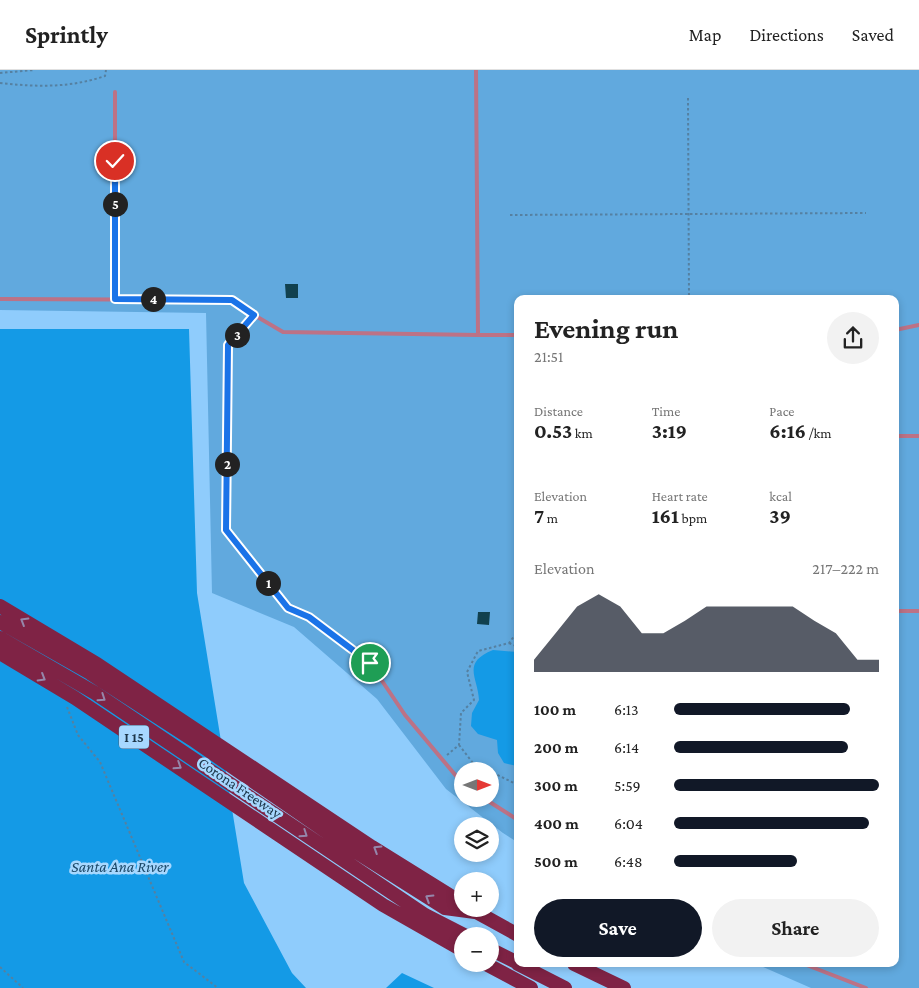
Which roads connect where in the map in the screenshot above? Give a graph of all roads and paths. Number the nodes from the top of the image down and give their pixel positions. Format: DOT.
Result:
graph roads {
  1 [pos="34,70"];
  2 [pos="106,70"];
  3 [pos="476,70"];
  4 [pos="0,73"];
  5 [pos="0,83"];
  6 [pos="115,92"];
  7 [pos="688,98"];
  8 [pos="689,213"];
  9 [pos="866,213"];
  10 [pos="510,215"];
  11 [pos="689,295"];
  12 [pos="0,299"];
  13 [pos="115,299"];
  14 [pos="254,315"];
  15 [pos="919,325"];
  16 [pos="899,329"];
  17 [pos="478,335"];
  18 [pos="514,335"];
  19 [pos="899,436"];
  20 [pos="919,436"];
  21 [pos="0,606"];
  22 [pos="899,611"];
  23 [pos="919,611"];
  24 [pos="0,622"];
  25 [pos="514,637"];
  26 [pos="0,638"];
  27 [pos="509,644"];
  28 [pos="514,646"];
  29 [pos="0,653"];
  30 [pos="66,704"];
  31 [pos="459,745"];
  32 [pos="442,759"];
  33 [pos="454,773"];
  34 [pos="514,783"];
  35 [pos="499,808"];
  36 [pos="514,817"];
  37 [pos="454,898"];
  38 [pos="454,909"];
  39 [pos="486,917"];
  40 [pos="454,930"];
  41 [pos="514,933"];
  42 [pos="454,945"];
  43 [pos="499,954"];
  44 [pos="514,962"];
  45 [pos="0,967"];
  46 [pos="524,967"];
  47 [pos="580,967"];
  48 [pos="812,967"];
  49 [pos="499,971"];
  50 [pos="22,988"];
  51 [pos="218,988"];
  52 [pos="531,988"];
  53 [pos="565,988"];
  54 [pos="624,988"];
  55 [pos="866,988"];
  1 -- 4 [label="path"];
  2 -- 5 [label="path"];
  3 -- 17 [label="lane"];
  6 -- 13 [label="lane"];
  7 -- 8 [label="path"];
  8 -- 9 [label="path"];
  8 -- 10 [label="path"];
  8 -- 11 [label="path"];
  12 -- 13 [label="lane"];
  13 -- 14 [label="lane"];
  14 -- 17 [label="lane"];
  14 -- 32 [label="lane"];
  15 -- 16 [label="lane"];
  17 -- 18 [label="lane"];
  19 -- 20 [label="lane"];
  37 -- 21 [label="highway, Corona Freeway / I 15, one-way"];
  22 -- 23 [label="lane"];
  38 -- 24 [label="highway, one-way"];
  25 -- 27 [label="path"];
  26 -- 40 [label="highway, one-way"];
  27 -- 28 [label="path"];
  27 -- 31 [label="path"];
  29 -- 42 [label="highway, Corona Freeway / I 15, one-way"];
  30 -- 51 [label="path"];
  31 -- 32 [label="path"];
  31 -- 34 [label="path"];
  32 -- 33 [label="lane"];
  35 -- 36 [label="lane"];
  39 -- 41 [label="highway"];
  43 -- 44 [label="highway"];
  45 -- 50 [label="path"];
  46 -- 53 [label="highway"];
  47 -- 54 [label="highway"];
  48 -- 55 [label="lane"];
  49 -- 52 [label="highway"];
}
